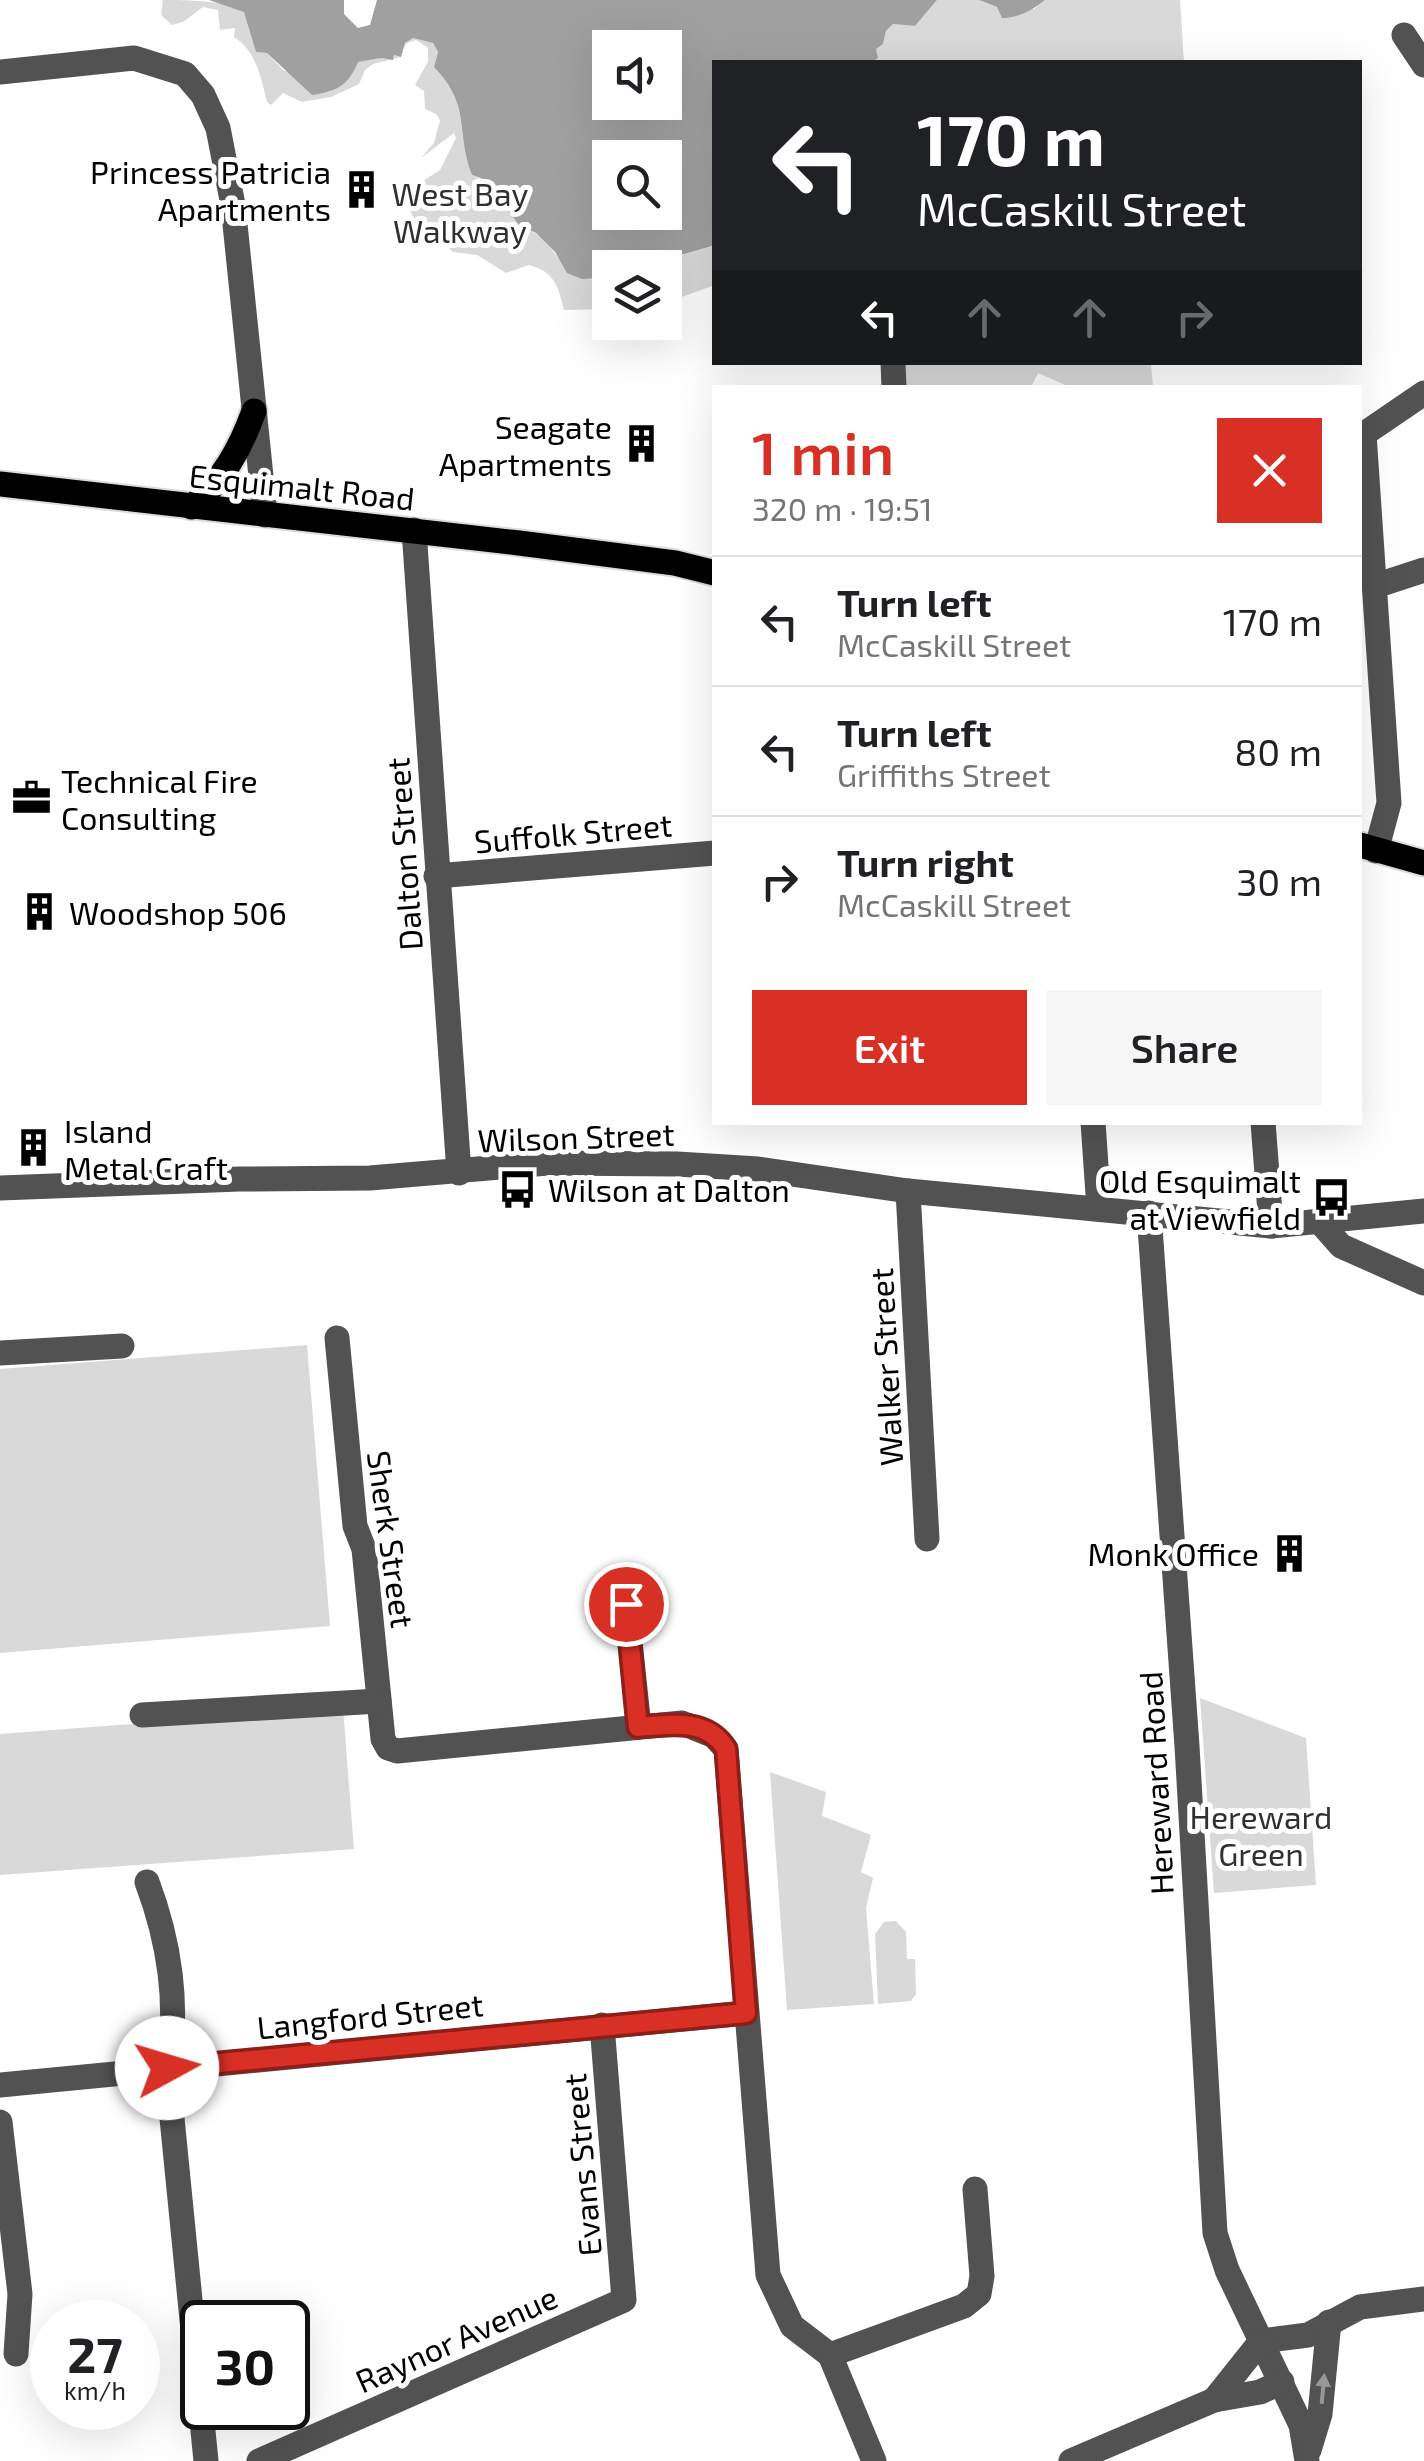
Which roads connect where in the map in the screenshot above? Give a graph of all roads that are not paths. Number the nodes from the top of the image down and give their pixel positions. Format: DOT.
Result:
graph roads {
  1 [pos="1404,35"];
  2 [pos="1424,66"];
  3 [pos="0,72"];
  4 [pos="1424,393"];
  5 [pos="254,411"];
  6 [pos="0,484"];
  7 [pos="1364,484"];
  8 [pos="192,507"];
  9 [pos="265,515"];
  10 [pos="414,530"];
  11 [pos="1424,570"];
  12 [pos="712,572"];
  13 [pos="1375,586"];
  14 [pos="1368,848"];
  15 [pos="712,853"];
  16 [pos="1424,864"];
  17 [pos="436,876"];
  18 [pos="1092,1125"];
  19 [pos="1263,1125"];
  20 [pos="459,1172"];
  21 [pos="0,1188"];
  22 [pos="908,1191"];
  23 [pos="1099,1210"];
  24 [pos="1424,1212"];
  25 [pos="1149,1213"];
  26 [pos="1318,1220"];
  27 [pos="1271,1226"];
  28 [pos="1424,1283"];
  29 [pos="336,1338"];
  30 [pos="122,1346"];
  31 [pos="0,1354"];
  32 [pos="927,1539"];
  33 [pos="626,1604"];
  34 [pos="379,1700"];
  35 [pos="142,1715"];
  36 [pos="638,1727"];
  37 [pos="147,1882"];
  38 [pos="746,2013"];
  39 [pos="602,2025"];
  40 [pos="167,2068"];
  41 [pos="0,2084"];
  42 [pos="0,2122"];
  43 [pos="975,2189"];
  44 [pos="1424,2299"];
  45 [pos="624,2300"];
  46 [pos="1329,2322"];
  47 [pos="1261,2341"];
  48 [pos="16,2354"];
  49 [pos="830,2356"];
  50 [pos="1282,2382"];
  51 [pos="1214,2400"];
  52 [pos="1307,2458"];
  53 [pos="206,2461"];
  54 [pos="259,2461"];
  55 [pos="874,2461"];
  56 [pos="1070,2461"];
  1 -- 2 [label="street"];
  3 -- 5 [label="street"];
  4 -- 7 [label="street"];
  5 -- 8 [label="main road"];
  5 -- 9 [label="street"];
  6 -- 8 [label="main road, Esquimalt Road"];
  7 -- 13 [label="street"];
  8 -- 9 [label="main road, Esquimalt Road"];
  9 -- 10 [label="main road, Esquimalt Road"];
  10 -- 12 [label="main road, Esquimalt Road"];
  10 -- 17 [label="street, Dalton Street"];
  11 -- 13 [label="street"];
  13 -- 14 [label="street"];
  14 -- 16 [label="main road"];
  15 -- 17 [label="street, Suffolk Street"];
  17 -- 20 [label="street, Dalton Street"];
  18 -- 23 [label="street"];
  19 -- 27 [label="street"];
  20 -- 21 [label="street, Wilson Street"];
  20 -- 22 [label="street, Wilson Street"];
  22 -- 23 [label="street, Wilson Street"];
  22 -- 32 [label="street, Walker Street"];
  23 -- 25 [label="street, Wilson Street"];
  24 -- 26 [label="street, Wilson Street"];
  25 -- 27 [label="street, Wilson Street"];
  25 -- 47 [label="street, Hereward Road"];
  26 -- 27 [label="street, Wilson Street"];
  26 -- 28 [label="street"];
  29 -- 34 [label="street, Sherk Street"];
  30 -- 31 [label="street"];
  33 -- 36 [label="street"];
  34 -- 35 [label="street"];
  34 -- 36 [label="street, Sherk Street"];
  36 -- 38 [label="street"];
  37 -- 40 [label="street"];
  38 -- 39 [label="street, Langford Street"];
  38 -- 49 [label="street"];
  39 -- 40 [label="street, Langford Street"];
  39 -- 45 [label="street, Evans Street"];
  40 -- 41 [label="street, Langford Street"];
  40 -- 53 [label="street"];
  42 -- 48 [label="street"];
  43 -- 49 [label="street"];
  44 -- 46 [label="street"];
  45 -- 54 [label="street, Raynor Avenue"];
  46 -- 47 [label="street"];
  52 -- 46 [label="street, one-way"];
  47 -- 50 [label="street, Hereward Road"];
  47 -- 51 [label="street"];
  49 -- 55 [label="street"];
  50 -- 51 [label="street"];
  50 -- 52 [label="street, Hereward Road"];
  51 -- 56 [label="street"];
}
